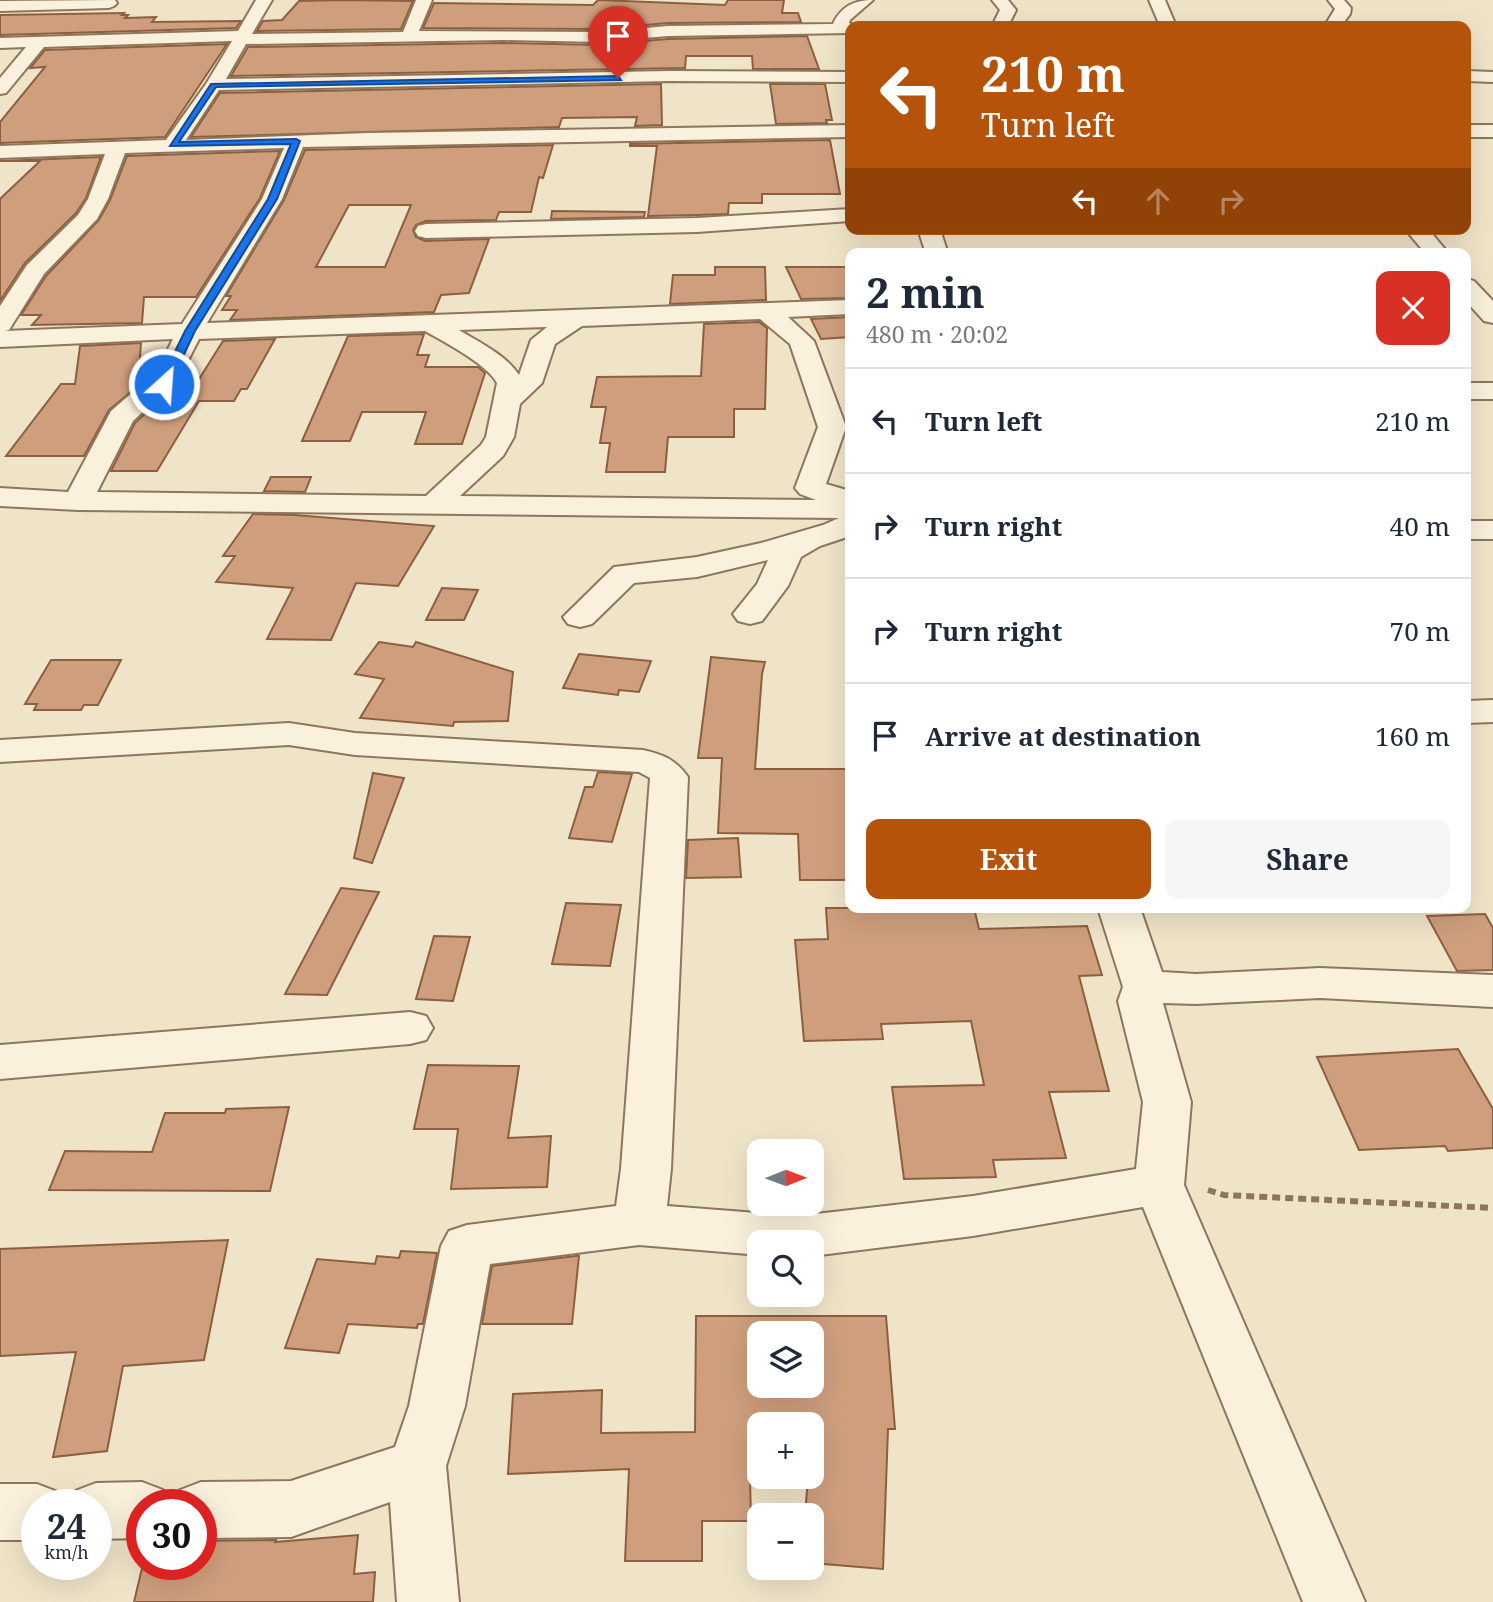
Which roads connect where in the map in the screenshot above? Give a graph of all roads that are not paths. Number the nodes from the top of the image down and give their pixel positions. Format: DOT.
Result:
graph roads {
  1 [pos="264,0"];
  2 [pos="424,0"];
  3 [pos="865,0"];
  4 [pos="1000,0"];
  5 [pos="1157,0"];
  6 [pos="1336,0"];
  7 [pos="111,2"];
  8 [pos="0,6"];
  9 [pos="676,10"];
  10 [pos="1002,21"];
  11 [pos="1166,21"];
  12 [pos="1336,21"];
  13 [pos="845,28"];
  14 [pos="668,31"];
  15 [pos="409,36"];
  16 [pos="243,37"];
  17 [pos="71,40"];
  18 [pos="39,42"];
  19 [pos="0,43"];
  20 [pos="1471,76"];
  21 [pos="1493,76"];
  22 [pos="845,77"];
  23 [pos="214,85"];
  24 [pos="0,89"];
  25 [pos="845,131"];
  26 [pos="1471,131"];
  27 [pos="1493,131"];
  28 [pos="296,141"];
  29 [pos="173,145"];
  30 [pos="118,147"];
  31 [pos="0,152"];
  32 [pos="845,215"];
  33 [pos="426,231"];
  34 [pos="1471,292"];
  35 [pos="845,307"];
  36 [pos="764,310"];
  37 [pos="1493,316"];
  38 [pos="577,318"];
  39 [pos="431,324"];
  40 [pos="0,326"];
  41 [pos="190,331"];
  42 [pos="0,339"];
  43 [pos="1471,391"];
  44 [pos="1493,391"];
  45 [pos="509,399"];
  46 [pos="0,497"];
  47 [pos="845,499"];
  48 [pos="78,501"];
  49 [pos="434,504"];
  50 [pos="845,509"];
  51 [pos="845,526"];
  52 [pos="1471,530"];
  53 [pos="1493,530"];
  54 [pos="812,538"];
  55 [pos="750,614"];
  56 [pos="580,617"];
  57 [pos="1493,710"];
  58 [pos="1471,712"];
  59 [pos="0,751"];
  60 [pos="1121,913"];
  61 [pos="1145,987"];
  62 [pos="1493,991"];
  63 [pos="410,1028"];
  64 [pos="0,1062"];
  65 [pos="1159,1185"];
  66 [pos="639,1224"];
  67 [pos="417,1466"];
  68 [pos="217,1510"];
  69 [pos="21,1511"];
  70 [pos="0,1512"];
  71 [pos="428,1602"];
  72 [pos="1334,1602"];
  1 -- 16 [label="street"];
  2 -- 15 [label="street"];
  3 -- 13 [label="street"];
  4 -- 10 [label="street"];
  5 -- 11 [label="street"];
  6 -- 12 [label="street"];
  7 -- 8 [label="street"];
  7 -- 17 [label="street"];
  9 -- 14 [label="street"];
  13 -- 14 [label="street"];
  14 -- 15 [label="street"];
  15 -- 16 [label="street"];
  16 -- 17 [label="street"];
  16 -- 23 [label="street"];
  17 -- 18 [label="street"];
  18 -- 19 [label="street"];
  18 -- 24 [label="street"];
  20 -- 21 [label="street"];
  22 -- 23 [label="street"];
  23 -- 29 [label="street"];
  25 -- 28 [label="street"];
  26 -- 27 [label="street"];
  28 -- 29 [label="street"];
  28 -- 41 [label="street"];
  29 -- 30 [label="street"];
  30 -- 31 [label="street"];
  30 -- 40 [label="street"];
  32 -- 33 [label="street"];
  34 -- 37 [label="street"];
  35 -- 36 [label="street"];
  36 -- 38 [label="street"];
  36 -- 47 [label="street"];
  38 -- 39 [label="street"];
  38 -- 45 [label="street"];
  39 -- 41 [label="street"];
  39 -- 45 [label="street"];
  41 -- 42 [label="street"];
  41 -- 48 [label="street"];
  43 -- 44 [label="street"];
  45 -- 49 [label="street"];
  46 -- 48 [label="street"];
  48 -- 49 [label="street"];
  49 -- 50 [label="street"];
  51 -- 54 [label="street"];
  52 -- 53 [label="street"];
  54 -- 55 [label="street"];
  54 -- 56 [label="street"];
  57 -- 58 [label="street"];
  59 -- 66 [label="street"];
  60 -- 61 [label="street"];
  61 -- 62 [label="street"];
  61 -- 65 [label="street"];
  63 -- 64 [label="street"];
  65 -- 66 [label="street"];
  65 -- 72 [label="street"];
  66 -- 67 [label="street"];
  67 -- 68 [label="street"];
  67 -- 71 [label="street"];
  69 -- 70 [label="street"];
}
